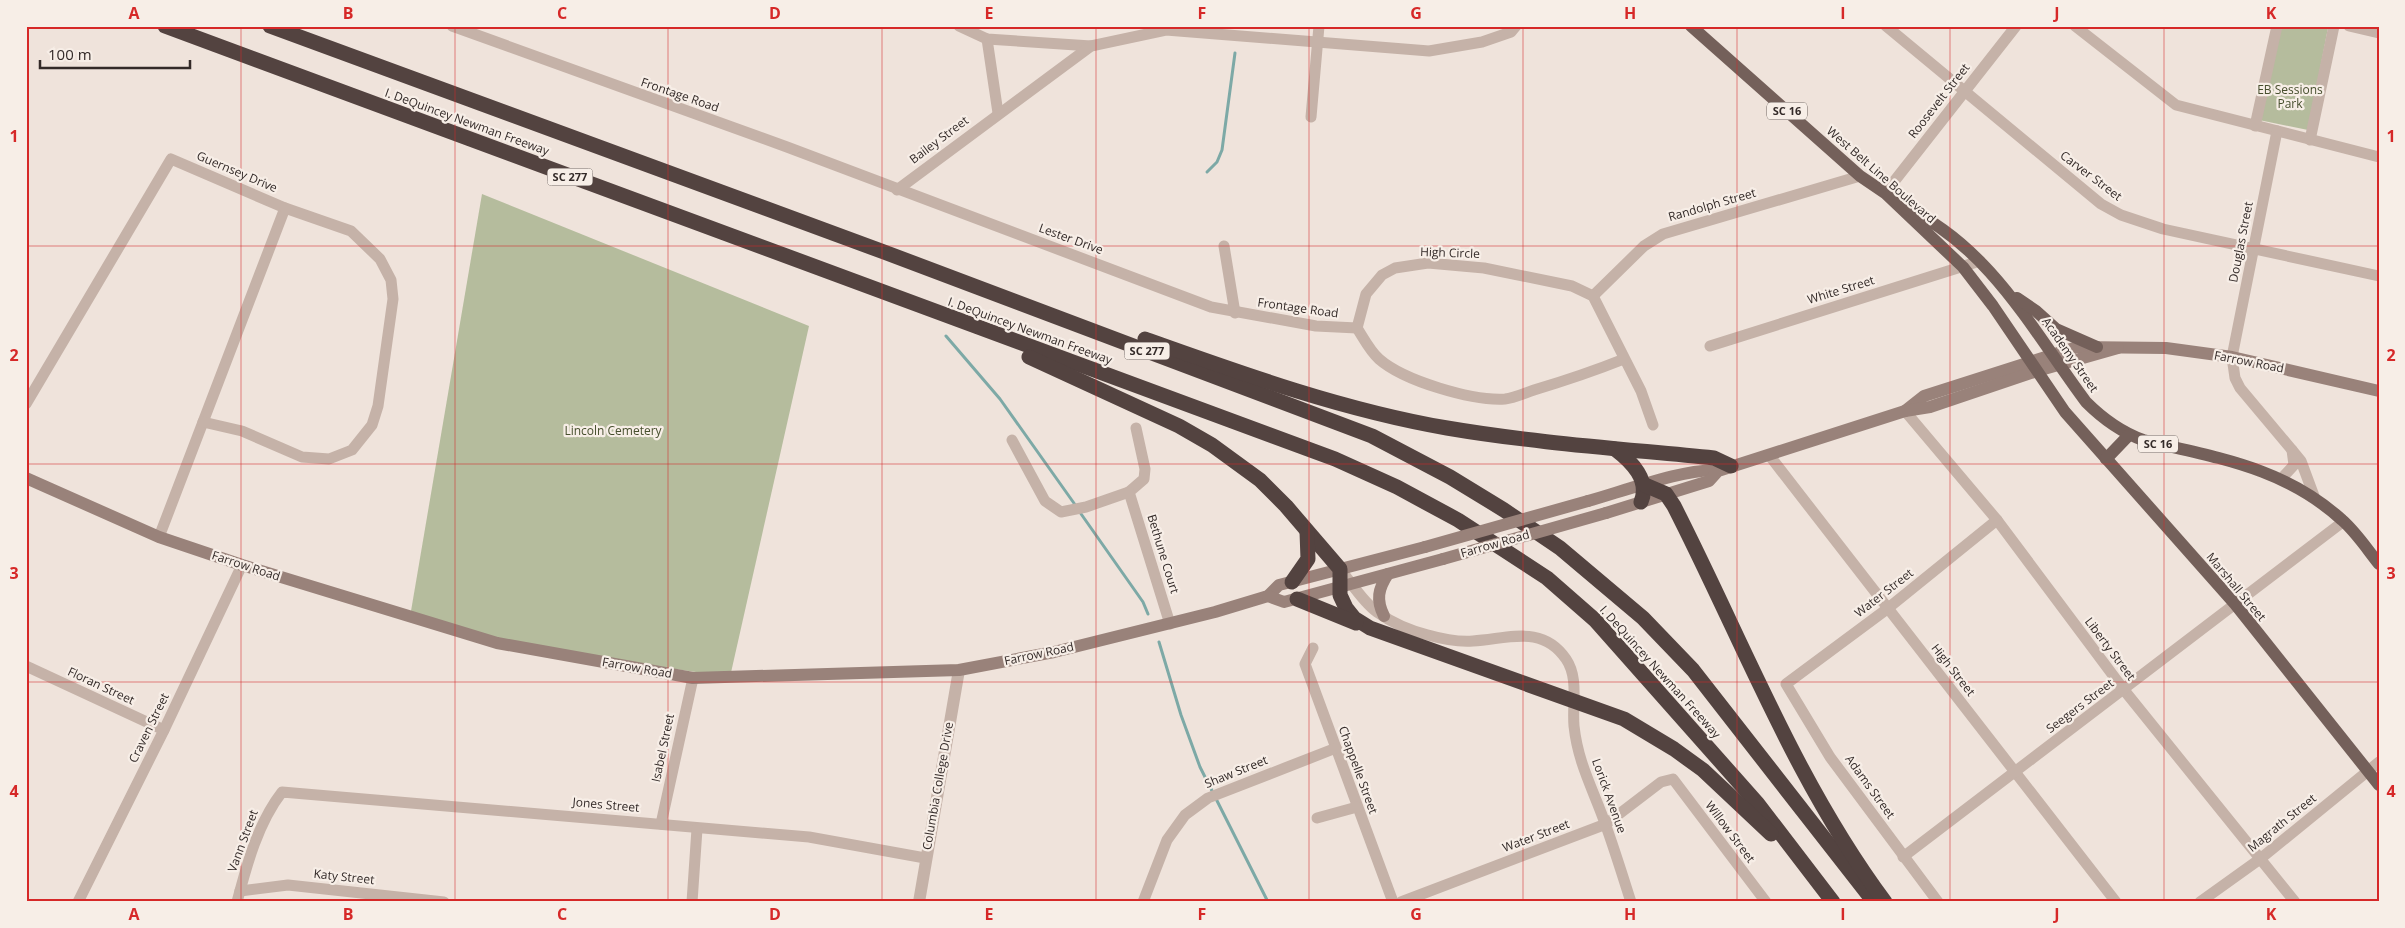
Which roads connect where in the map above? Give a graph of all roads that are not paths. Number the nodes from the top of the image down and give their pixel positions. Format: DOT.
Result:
graph roads {
  1 [pos="165,26"];
  2 [pos="270,26"];
  3 [pos="452,26"];
  4 [pos="958,26"];
  5 [pos="1319,26"];
  6 [pos="1516,26"];
  7 [pos="1691,26"];
  8 [pos="1886,26"];
  9 [pos="2016,26"];
  10 [pos="2075,26"];
  11 [pos="2277,26"];
  12 [pos="2334,26"];
  13 [pos="2349,26"];
  14 [pos="1166,28"];
  15 [pos="2379,33"];
  16 [pos="987,39"];
  17 [pos="1318,43"];
  18 [pos="1091,46"];
  19 [pos="1964,91"];
  20 [pos="998,113"];
  21 [pos="1310,117"];
  22 [pos="2255,126"];
  23 [pos="2277,132"];
  24 [pos="2310,140"];
  25 [pos="2379,157"];
  26 [pos="1860,176"];
  27 [pos="897,190"];
  28 [pos="1885,193"];
  29 [pos="1897,204"];
  30 [pos="286,208"];
  31 [pos="1224,246"];
  32 [pos="2253,249"];
  33 [pos="1980,261"];
  34 [pos="1963,267"];
  35 [pos="2379,276"];
  36 [pos="2009,293"];
  37 [pos="1593,296"];
  38 [pos="1016,301"];
  39 [pos="1235,313"];
  40 [pos="975,327"];
  41 [pos="1357,328"];
  42 [pos="1710,346"];
  43 [pos="2097,347"];
  44 [pos="2118,348"];
  45 [pos="2052,354"];
  46 [pos="2232,358"];
  47 [pos="1624,359"];
  48 [pos="2030,360"];
  49 [pos="2061,366"];
  50 [pos="2037,372"];
  51 [pos="2379,391"];
  52 [pos="26,404"];
  53 [pos="1905,410"];
  54 [pos="2065,412"];
  55 [pos="203,422"];
  56 [pos="1653,425"];
  57 [pos="1136,428"];
  58 [pos="2129,435"];
  59 [pos="1012,440"];
  60 [pos="1612,448"];
  61 [pos="2292,450"];
  62 [pos="1769,455"];
  63 [pos="2106,459"];
  64 [pos="1725,469"];
  65 [pos="26,478"];
  66 [pos="2282,478"];
  67 [pos="1645,485"];
  68 [pos="1129,492"];
  69 [pos="1666,494"];
  70 [pos="2314,496"];
  71 [pos="1641,502"];
  72 [pos="1997,520"];
  73 [pos="2344,521"];
  74 [pos="1307,532"];
  75 [pos="158,537"];
  76 [pos="2379,564"];
  77 [pos="242,566"];
  78 [pos="1340,569"];
  79 [pos="1388,574"];
  80 [pos="1292,582"];
  81 [pos="1346,586"];
  82 [pos="1268,596"];
  83 [pos="1297,599"];
  84 [pos="2235,604"];
  85 [pos="1888,609"];
  86 [pos="1384,616"];
  87 [pos="1170,624"];
  88 [pos="1370,628"];
  89 [pos="1313,648"];
  90 [pos="26,666"];
  91 [pos="959,670"];
  92 [pos="693,678"];
  93 [pos="1786,684"];
  94 [pos="2124,690"];
  95 [pos="1574,701"];
  96 [pos="164,730"];
  97 [pos="1336,748"];
  98 [pos="2379,762"];
  99 [pos="2368,770"];
  100 [pos="2014,772"];
  101 [pos="1672,779"];
  102 [pos="2379,785"];
  103 [pos="282,792"];
  104 [pos="1357,807"];
  105 [pos="1317,818"];
  106 [pos="661,824"];
  107 [pos="1606,824"];
  108 [pos="697,829"];
  109 [pos="1903,857"];
  110 [pos="925,858"];
  111 [pos="2260,859"];
  112 [pos="1814,877"];
  113 [pos="239,896"];
  114 [pos="78,902"];
  115 [pos="444,902"];
  116 [pos="692,902"];
  117 [pos="919,902"];
  118 [pos="1143,902"];
  119 [pos="1393,902"];
  120 [pos="1401,902"];
  121 [pos="1631,902"];
  122 [pos="1766,902"];
  123 [pos="1832,902"];
  124 [pos="1874,902"];
  125 [pos="1885,902"];
  126 [pos="1938,902"];
  127 [pos="2116,902"];
  128 [pos="2200,902"];
  129 [pos="2295,902"];
  1 -- 40 [label="highway, I. DeQuincey Newman Freeway / SC 277"];
  2 -- 38 [label="highway, I. DeQuincey Newman Freeway / SC 277"];
  3 -- 27 [label="street, Frontage Road"];
  4 -- 16 [label="street, Bailey Street"];
  5 -- 17 [label="street"];
  6 -- 17 [label="street, Bailey Street"];
  7 -- 26 [label="main road, West Belt Line Boulevard / SC 16"];
  8 -- 19 [label="street, Carver Street"];
  9 -- 19 [label="street, Roosevelt Street"];
  10 -- 22 [label="street"];
  11 -- 22 [label="street"];
  12 -- 24 [label="street"];
  13 -- 15 [label="street"];
  14 -- 17 [label="street, Bailey Street"];
  14 -- 18 [label="street, Bailey Street"];
  16 -- 18 [label="street, Bailey Street"];
  16 -- 20 [label="street"];
  17 -- 21 [label="street"];
  18 -- 20 [label="street, Bailey Street"];
  19 -- 28 [label="street, Roosevelt Street"];
  19 -- 32 [label="street, Carver Street"];
  20 -- 27 [label="street, Bailey Street"];
  22 -- 23 [label="street"];
  23 -- 24 [label="street"];
  23 -- 32 [label="street, Douglas Street"];
  24 -- 25 [label="street"];
  26 -- 28 [label="main road, West Belt Line Boulevard / SC 16"];
  26 -- 37 [label="street, Randolph Street"];
  27 -- 39 [label="street, Lester Drive"];
  28 -- 29 [label="main road, West Belt Line Boulevard / SC 16"];
  29 -- 33 [label="main road, Academy Street / SC 16"];
  29 -- 34 [label="main road, West Belt Line Boulevard / SC 16"];
  30 -- 52 [label="street, Guernsey Drive"];
  30 -- 55 [label="street, Guernsey Drive"];
  30 -- 55 [label="street"];
  31 -- 39 [label="street"];
  32 -- 35 [label="street, Carver Street"];
  32 -- 46 [label="street, Douglas Street"];
  33 -- 34 [label="street, White Street"];
  33 -- 36 [label="main road, Academy Street / SC 16"];
  34 -- 42 [label="street, White Street"];
  34 -- 48 [label="main road, West Belt Line Boulevard / SC 16"];
  36 -- 43 [label="main road"];
  36 -- 45 [label="main road, Academy Street / SC 16"];
  37 -- 41 [label="street, High Circle"];
  37 -- 47 [label="street"];
  38 -- 60 [label="highway"];
  38 -- 124 [label="highway, I. DeQuincey Newman Freeway / SC 277"];
  39 -- 41 [label="street, Frontage Road"];
  40 -- 74 [label="highway"];
  40 -- 112 [label="highway, I. DeQuincey Newman Freeway / SC 277"];
  41 -- 47 [label="street"];
  43 -- 44 [label="main road, Farrow Road"];
  43 -- 45 [label="main road, Farrow Road"];
  44 -- 46 [label="main road, Farrow Road"];
  44 -- 49 [label="main road, Farrow Road"];
  45 -- 48 [label="main road, Farrow Road"];
  45 -- 49 [label="main road, Academy Street / SC 16"];
  46 -- 51 [label="main road, Farrow Road"];
  46 -- 61 [label="street, Academy Street"];
  47 -- 56 [label="street"];
  48 -- 50 [label="main road, West Belt Line Boulevard / SC 16"];
  48 -- 53 [label="main road, Farrow Road"];
  49 -- 50 [label="main road, Farrow Road"];
  49 -- 58 [label="main road, Academy Street / SC 16"];
  50 -- 53 [label="main road, Farrow Road"];
  50 -- 54 [label="main road, West Belt Line Boulevard / SC 16"];
  53 -- 62 [label="main road, Farrow Road"];
  53 -- 72 [label="street, Liberty Street"];
  54 -- 63 [label="main road, Marshall Street / SC 16"];
  55 -- 75 [label="street, Guernsey Drive"];
  57 -- 68 [label="street"];
  58 -- 63 [label="main road"];
  58 -- 66 [label="main road, Academy Street / SC 16"];
  59 -- 68 [label="street"];
  60 -- 64 [label="highway"];
  60 -- 67 [label="highway"];
  61 -- 66 [label="street"];
  61 -- 70 [label="street, Academy Street"];
  62 -- 64 [label="main road, Farrow Road"];
  62 -- 85 [label="street, High Street"];
  63 -- 84 [label="main road, Marshall Street / SC 16"];
  64 -- 67 [label="main road, Farrow Road"];
  64 -- 69 [label="main road, Farrow Road"];
  65 -- 75 [label="main road, Farrow Road"];
  66 -- 70 [label="main road, Academy Street / SC 16"];
  67 -- 69 [label="highway"];
  67 -- 71 [label="highway"];
  67 -- 78 [label="main road, Farrow Road, bridge"];
  68 -- 87 [label="street, Bethune Court"];
  69 -- 71 [label="main road, Farrow Road"];
  69 -- 125 [label="highway"];
  70 -- 73 [label="main road, Academy Street / SC 16"];
  71 -- 79 [label="main road, Farrow Road, bridge"];
  72 -- 85 [label="street, Water Street"];
  72 -- 94 [label="street, Liberty Street"];
  73 -- 76 [label="main road, Academy Street / SC 16"];
  73 -- 84 [label="street, Seegers Street"];
  74 -- 78 [label="highway"];
  74 -- 80 [label="highway"];
  75 -- 77 [label="main road, Farrow Road"];
  77 -- 92 [label="main road, Farrow Road"];
  77 -- 96 [label="street, Craven Street"];
  78 -- 80 [label="main road, Farrow Road"];
  78 -- 81 [label="highway"];
  79 -- 81 [label="main road, Farrow Road"];
  79 -- 86 [label="main road"];
  80 -- 82 [label="main road, Farrow Road"];
  81 -- 83 [label="main road, Farrow Road"];
  81 -- 86 [label="street, Lorick Avenue"];
  81 -- 88 [label="highway"];
  82 -- 83 [label="main road, Farrow Road"];
  82 -- 87 [label="main road, Farrow Road"];
  83 -- 88 [label="highway"];
  84 -- 94 [label="street, Seegers Street"];
  84 -- 99 [label="main road, Marshall Street / SC 16"];
  85 -- 93 [label="street, Water Street"];
  85 -- 100 [label="street, High Street"];
  86 -- 95 [label="street, Lorick Avenue"];
  87 -- 91 [label="main road, Farrow Road"];
  88 -- 95 [label="highway"];
  89 -- 97 [label="street, Chappelle Street"];
  90 -- 96 [label="street, Floran Street"];
  91 -- 92 [label="main road, Farrow Road"];
  91 -- 110 [label="street, Columbia College Drive"];
  92 -- 106 [label="street, Isabel Street"];
  93 -- 109 [label="street, Adams Street"];
  94 -- 100 [label="street, Seegers Street"];
  94 -- 111 [label="street, Liberty Street"];
  95 -- 107 [label="street, Lorick Avenue"];
  95 -- 112 [label="highway"];
  96 -- 114 [label="street, Craven Street"];
  97 -- 104 [label="street, Chappelle Street"];
  97 -- 118 [label="street, Shaw Street"];
  98 -- 99 [label="street, Magrath Street"];
  99 -- 102 [label="main road, Marshall Street / SC 16"];
  99 -- 111 [label="street, Magrath Street"];
  100 -- 109 [label="street, Seegers Street"];
  100 -- 127 [label="street, High Street"];
  101 -- 107 [label="street, Water Street"];
  101 -- 122 [label="street, Willow Street"];
  103 -- 106 [label="street, Jones Street"];
  103 -- 113 [label="street, Vann Street"];
  104 -- 105 [label="street"];
  104 -- 119 [label="street, Chappelle Street"];
  106 -- 108 [label="street, Jones Street"];
  107 -- 120 [label="street, Water Street"];
  107 -- 121 [label="street, Lorick Avenue"];
  108 -- 110 [label="street, Jones Street"];
  108 -- 116 [label="street"];
  109 -- 126 [label="street, Adams Street"];
  110 -- 117 [label="street, Columbia College Drive"];
  111 -- 128 [label="street, Magrath Street"];
  111 -- 129 [label="street, Liberty Street"];
  112 -- 123 [label="highway, I. DeQuincey Newman Freeway / SC 277"];
  113 -- 115 [label="street, Katy Street"];
}
